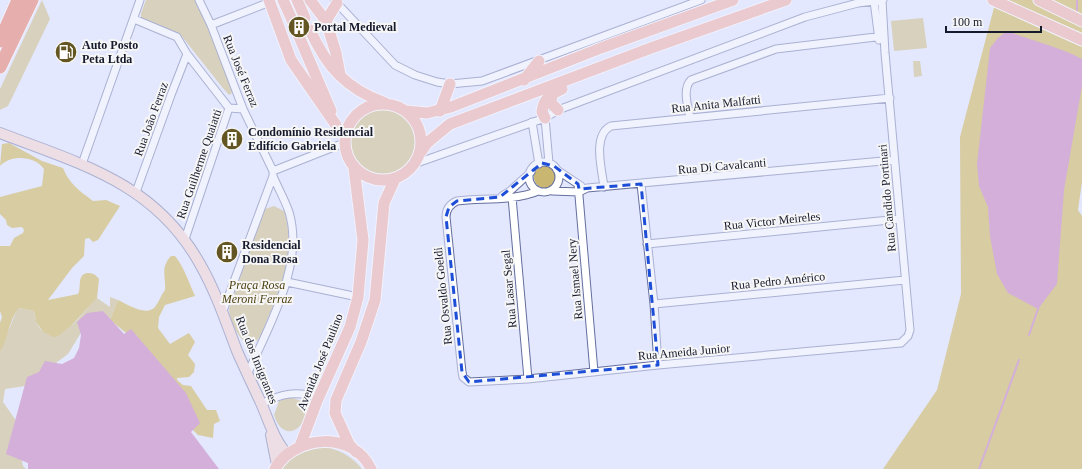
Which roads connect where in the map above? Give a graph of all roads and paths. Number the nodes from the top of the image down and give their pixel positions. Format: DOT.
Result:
graph roads {
  1 [pos="18,0"];
  2 [pos="32,0"];
  3 [pos="140,0"];
  4 [pos="199,0"];
  5 [pos="282,0"];
  6 [pos="297,0"];
  7 [pos="310,0"];
  8 [pos="701,0"];
  9 [pos="733,0"];
  10 [pos="786,0"];
  11 [pos="882,0"];
  12 [pos="993,0"];
  13 [pos="1039,0"];
  14 [pos="269,1"];
  15 [pos="874,1"];
  16 [pos="336,2"];
  17 [pos="305,18"];
  18 [pos="134,19"];
  19 [pos="326,21"];
  20 [pos="1082,21"];
  21 [pos="293,22"];
  22 [pos="211,25"];
  23 [pos="310,30"];
  24 [pos="298,34"];
  25 [pos="880,36"];
  26 [pos="1082,40"];
  27 [pos="0,41"];
  28 [pos="601,48"];
  29 [pos="651,48"];
  30 [pos="187,54"];
  31 [pos="539,61"];
  32 [pos="0,67"];
  33 [pos="340,75"];
  34 [pos="581,76"];
  35 [pos="524,80"];
  36 [pos="450,84"];
  37 [pos="552,93"];
  38 [pos="890,98"];
  39 [pos="387,104"];
  40 [pos="229,108"];
  41 [pos="243,109"];
  42 [pos="558,110"];
  43 [pos="406,111"];
  44 [pos="440,111"];
  45 [pos="545,118"];
  46 [pos="690,118"];
  47 [pos="532,122"];
  48 [pos="336,124"];
  49 [pos="0,133"];
  50 [pos="344,142"];
  51 [pos="421,152"];
  52 [pos="894,160"];
  53 [pos="416,163"];
  54 [pos="549,163"];
  55 [pos="82,164"];
  56 [pos="539,164"];
  57 [pos="354,168"];
  58 [pos="557,170"];
  59 [pos="530,172"];
  60 [pos="273,173"];
  61 [pos="395,179"];
  62 [pos="642,184"];
  63 [pos="604,187"];
  64 [pos="578,188"];
  65 [pos="538,191"];
  66 [pos="552,191"];
  67 [pos="136,192"];
  68 [pos="500,197"];
  69 [pos="512,198"];
  70 [pos="900,219"];
  71 [pos="185,239"];
  72 [pos="647,244"];
  73 [pos="905,280"];
  74 [pos="287,282"];
  75 [pos="358,297"];
  76 [pos="654,304"];
  77 [pos="223,311"];
  78 [pos="906,340"];
  79 [pos="658,365"];
  80 [pos="594,372"];
  81 [pos="247,375"];
  82 [pos="528,379"];
  83 [pos="465,380"];
  84 [pos="319,397"];
  85 [pos="261,404"];
  86 [pos="271,429"];
  87 [pos="300,446"];
  88 [pos="356,452"];
  89 [pos="287,454"];
  90 [pos="276,467"];
  91 [pos="370,469"];
  1 -- 27 [label="highway"];
  2 -- 32 [label="highway"];
  3 -- 18 [label="street"];
  4 -- 22 [label="street, Rua José Ferraz"];
  5 -- 21 [label="main road"];
  6 -- 17 [label="main road"];
  7 -- 19 [label="main road"];
  8 -- 31 [label="street"];
  9 -- 28 [label="main road"];
  10 -- 29 [label="main road"];
  11 -- 15 [label="street"];
  11 -- 25 [label="street, Rua Candido Portinari"];
  12 -- 26 [label="main road"];
  13 -- 20 [label="main road"];
  14 -- 22 [label="street"];
  14 -- 48 [label="main road"];
  15 -- 25 [label="street, Rua Candido Portinari"];
  15 -- 42 [label="street"];
  16 -- 19 [label="main road"];
  16 -- 36 [label="street"];
  18 -- 30 [label="street"];
  18 -- 55 [label="street"];
  19 -- 33 [label="main road"];
  22 -- 41 [label="street, Rua José Ferraz"];
  23 -- 33 [label="main road"];
  24 -- 48 [label="main road"];
  25 -- 38 [label="street, Rua Candido Portinari"];
  25 -- 46 [label="street"];
  28 -- 29 [label="main road"];
  28 -- 35 [label="main road"];
  29 -- 34 [label="main road"];
  30 -- 40 [label="street"];
  30 -- 67 [label="street, Rua João Ferraz"];
  31 -- 35 [label="main road"];
  31 -- 36 [label="street"];
  33 -- 39 [label="main road"];
  34 -- 37 [label="main road"];
  34 -- 51 [label="main road"];
  35 -- 44 [label="main road"];
  36 -- 44 [label="main road"];
  37 -- 42 [label="main road"];
  37 -- 45 [label="main road"];
  38 -- 46 [label="street, Rua Anita Malfatti"];
  38 -- 52 [label="street, Rua Candido Portinari"];
  39 -- 43 [label="main road"];
  39 -- 50 [label="main road"];
  40 -- 41 [label="street, Rua Guilherme Quaiatti"];
  40 -- 71 [label="street, Rua Guilherme Quaiatti"];
  41 -- 60 [label="street, Rua José Ferraz"];
  42 -- 45 [label="street"];
  43 -- 44 [label="main road"];
  43 -- 51 [label="main road"];
  45 -- 47 [label="street"];
  45 -- 54 [label="street"];
  46 -- 63 [label="street, Rua Anita Malfatti"];
  47 -- 53 [label="street"];
  47 -- 56 [label="street"];
  48 -- 50 [label="main road"];
  49 -- 55 [label="street, Rua dos Imigrantes"];
  50 -- 57 [label="main road"];
  50 -- 60 [label="street"];
  51 -- 53 [label="main road"];
  52 -- 62 [label="street, Rua Di Cavalcanti"];
  52 -- 70 [label="street, Rua Candido Portinari"];
  53 -- 61 [label="main road"];
  54 -- 56 [label="street"];
  54 -- 58 [label="street"];
  55 -- 67 [label="street, Rua dos Imigrantes"];
  56 -- 59 [label="street"];
  57 -- 61 [label="main road"];
  57 -- 75 [label="main road, Avenida José Paulino"];
  58 -- 64 [label="street"];
  58 -- 66 [label="street"];
  59 -- 65 [label="street"];
  59 -- 68 [label="street"];
  60 -- 74 [label="street, Rua José Ferraz"];
  60 -- 77 [label="street"];
  61 -- 88 [label="main road"];
  62 -- 63 [label="street, Rua Di Cavalcanti"];
  62 -- 72 [label="street"];
  63 -- 64 [label="street, Rua Di Cavalcanti"];
  64 -- 66 [label="street, Rua Di Cavalcanti"];
  64 -- 80 [label="street, Rua Ismael Nery"];
  65 -- 66 [label="street"];
  65 -- 69 [label="street"];
  67 -- 71 [label="street, Rua dos Imigrantes"];
  68 -- 69 [label="street"];
  68 -- 83 [label="street, Rua Osvaldo Goeldi"];
  69 -- 82 [label="street, Rua Lasar Segal"];
  70 -- 72 [label="street, Rua Victor Meireles"];
  70 -- 73 [label="street, Rua Candido Portinari"];
  71 -- 77 [label="street, Rua dos Imigrantes"];
  72 -- 76 [label="street"];
  73 -- 76 [label="street, Rua Pedro Américo"];
  73 -- 78 [label="street, Rua Candido Portinari"];
  74 -- 75 [label="street"];
  74 -- 81 [label="street, Rua José Ferraz"];
  75 -- 84 [label="main road, Avenida José Paulino"];
  76 -- 79 [label="street"];
  77 -- 81 [label="street, Rua dos Imigrantes"];
  78 -- 79 [label="street, Rua Ameida Junior"];
  79 -- 80 [label="street, Rua Ameida Junior"];
  80 -- 82 [label="street, Rua Ameida Junior"];
  81 -- 85 [label="street, Rua dos Imigrantes"];
  82 -- 83 [label="street, Rua Ameida Junior"];
  84 -- 85 [label="street"];
  84 -- 87 [label="main road, Avenida José Paulino"];
  85 -- 86 [label="street, Rua dos Imigrantes"];
  86 -- 89 [label="street, Rua dos Imigrantes"];
  86 -- 90 [label="street, Rua dos Imigrantes"];
  87 -- 88 [label="main road"];
  87 -- 89 [label="main road"];
  88 -- 91 [label="main road"];
  89 -- 90 [label="main road"];
}
